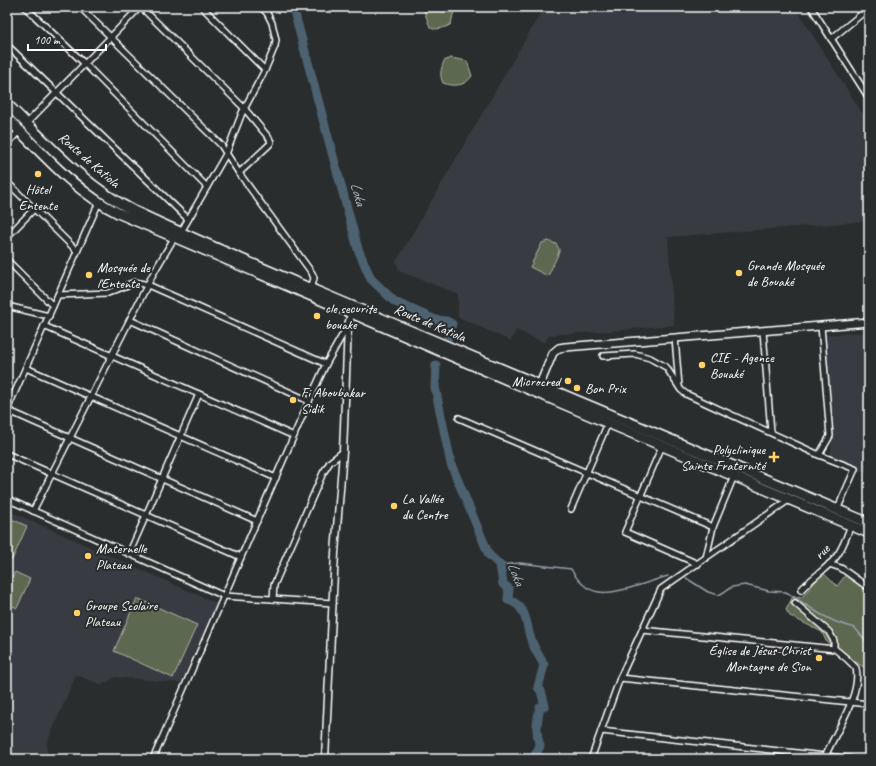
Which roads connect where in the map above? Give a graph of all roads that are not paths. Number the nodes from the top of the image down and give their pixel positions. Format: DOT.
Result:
graph roads {
  1 [pos="25,7"];
  2 [pos="80,7"];
  3 [pos="140,7"];
  4 [pos="202,7"];
  5 [pos="261,7"];
  6 [pos="811,7"];
  7 [pos="869,8"];
  8 [pos="111,37"];
  9 [pos="831,39"];
  10 [pos="7,45"];
  11 [pos="85,64"];
  12 [pos="265,70"];
  13 [pos="867,89"];
  14 [pos="57,93"];
  15 [pos="869,98"];
  16 [pos="7,104"];
  17 [pos="244,108"];
  18 [pos="7,118"];
  19 [pos="27,124"];
  20 [pos="20,130"];
  21 [pos="7,144"];
  22 [pos="226,154"];
  23 [pos="240,174"];
  24 [pos="7,182"];
  25 [pos="207,187"];
  26 [pos="99,202"];
  27 [pos="34,209"];
  28 [pos="188,220"];
  29 [pos="178,235"];
  30 [pos="7,237"];
  31 [pos="77,251"];
  32 [pos="7,260"];
  33 [pos="148,285"];
  34 [pos="311,289"];
  35 [pos="58,295"];
  36 [pos="7,306"];
  37 [pos="53,306"];
  38 [pos="352,310"];
  39 [pos="49,316"];
  40 [pos="130,320"];
  41 [pos="869,322"];
  42 [pos="348,325"];
  43 [pos="44,326"];
  44 [pos="822,326"];
  45 [pos="763,331"];
  46 [pos="676,338"];
  47 [pos="112,356"];
  48 [pos="603,356"];
  49 [pos="326,364"];
  50 [pos="26,368"];
  51 [pos="679,387"];
  52 [pos="538,389"];
  53 [pos="199,394"];
  54 [pos="92,397"];
  55 [pos="309,401"];
  56 [pos="7,410"];
  57 [pos="459,418"];
  58 [pos="608,423"];
  59 [pos="771,432"];
  60 [pos="181,436"];
  61 [pos="294,436"];
  62 [pos="69,438"];
  63 [pos="662,446"];
  64 [pos="343,452"];
  65 [pos="7,454"];
  66 [pos="819,455"];
  67 [pos="587,473"];
  68 [pos="51,474"];
  69 [pos="734,476"];
  70 [pos="276,478"];
  71 [pos="162,479"];
  72 [pos="640,496"];
  73 [pos="7,499"];
  74 [pos="790,499"];
  75 [pos="571,509"];
  76 [pos="837,510"];
  77 [pos="33,511"];
  78 [pos="146,515"];
  79 [pos="256,521"];
  80 [pos="869,523"];
  81 [pos="851,526"];
  82 [pos="713,527"];
  83 [pos="869,533"];
  84 [pos="129,554"];
  85 [pos="241,557"];
  86 [pos="706,558"];
  87 [pos="698,564"];
  88 [pos="829,564"];
  89 [pos="869,588"];
  90 [pos="801,590"];
  91 [pos="224,596"];
  92 [pos="273,599"];
  93 [pos="333,603"];
  94 [pos="795,603"];
  95 [pos="642,630"];
  96 [pos="834,649"];
  97 [pos="620,678"];
  98 [pos="852,702"];
  99 [pos="869,704"];
  100 [pos="601,731"];
  101 [pos="824,758"];
  102 [pos="153,759"];
  103 [pos="325,759"];
  104 [pos="591,759"];
  105 [pos="852,759"];
  1 -- 11 [label="street"];
  2 -- 8 [label="street"];
  3 -- 8 [label="street"];
  3 -- 17 [label="street"];
  4 -- 12 [label="street"];
  5 -- 12 [label="street"];
  6 -- 9 [label="street"];
  7 -- 9 [label="street"];
  8 -- 11 [label="street"];
  8 -- 22 [label="street"];
  9 -- 13 [label="street"];
  10 -- 14 [label="street"];
  11 -- 14 [label="street"];
  11 -- 25 [label="street"];
  12 -- 17 [label="street"];
  13 -- 15 [label="street"];
  14 -- 19 [label="street"];
  14 -- 28 [label="street"];
  16 -- 19 [label="highway, Route de Katiola"];
  17 -- 22 [label="street"];
  17 -- 23 [label="street"];
  18 -- 20 [label="highway, Route de Katiola"];
  19 -- 29 [label="highway, Route de Katiola"];
  20 -- 21 [label="street"];
  20 -- 26 [label="highway, Route de Katiola"];
  22 -- 23 [label="street"];
  22 -- 25 [label="street"];
  23 -- 34 [label="street"];
  24 -- 27 [label="street"];
  25 -- 28 [label="street"];
  26 -- 29 [label="highway, Route de Katiola"];
  26 -- 31 [label="street"];
  27 -- 30 [label="street"];
  27 -- 31 [label="street"];
  28 -- 29 [label="street"];
  29 -- 33 [label="street"];
  29 -- 34 [label="highway, Route de Katiola"];
  29 -- 38 [label="highway, Route de Katiola"];
  31 -- 35 [label="street"];
  32 -- 37 [label="street"];
  33 -- 35 [label="street"];
  33 -- 40 [label="street"];
  33 -- 49 [label="street"];
  34 -- 38 [label="highway, Route de Katiola"];
  35 -- 37 [label="street"];
  36 -- 39 [label="street"];
  37 -- 39 [label="street"];
  38 -- 42 [label="street"];
  38 -- 52 [label="highway, Route de Katiola"];
  39 -- 43 [label="street"];
  40 -- 47 [label="street"];
  40 -- 55 [label="street"];
  41 -- 44 [label="main road"];
  42 -- 49 [label="street"];
  42 -- 64 [label="street"];
  43 -- 47 [label="street"];
  43 -- 50 [label="street"];
  44 -- 45 [label="main road"];
  44 -- 66 [label="street"];
  45 -- 46 [label="main road"];
  45 -- 59 [label="street"];
  46 -- 51 [label="street"];
  46 -- 52 [label="main road"];
  47 -- 53 [label="street"];
  47 -- 54 [label="street"];
  48 -- 51 [label="street"];
  49 -- 55 [label="street"];
  50 -- 54 [label="street"];
  50 -- 56 [label="street"];
  51 -- 59 [label="street"];
  52 -- 58 [label="highway, Route de Katiola"];
  52 -- 76 [label="highway, Route de Katiola"];
  53 -- 60 [label="street"];
  53 -- 61 [label="street"];
  54 -- 60 [label="street"];
  54 -- 62 [label="street"];
  55 -- 61 [label="street"];
  56 -- 62 [label="street"];
  57 -- 67 [label="street"];
  58 -- 63 [label="highway, Route de Katiola"];
  58 -- 67 [label="street"];
  59 -- 66 [label="street"];
  60 -- 70 [label="street"];
  60 -- 71 [label="street"];
  61 -- 70 [label="street"];
  62 -- 68 [label="street"];
  62 -- 71 [label="street"];
  63 -- 69 [label="highway, Route de Katiola"];
  63 -- 72 [label="street"];
  64 -- 92 [label="street"];
  64 -- 93 [label="street"];
  65 -- 68 [label="street"];
  66 -- 76 [label="street"];
  67 -- 72 [label="street"];
  67 -- 75 [label="street"];
  68 -- 77 [label="street"];
  68 -- 78 [label="street"];
  69 -- 74 [label="highway, Route de Katiola"];
  69 -- 82 [label="street"];
  70 -- 79 [label="street"];
  71 -- 78 [label="street"];
  71 -- 79 [label="street"];
  72 -- 82 [label="street"];
  72 -- 87 [label="street"];
  73 -- 77 [label="street"];
  74 -- 81 [label="highway, Route de Katiola"];
  74 -- 86 [label="street"];
  76 -- 80 [label="highway, Route de Katiola"];
  77 -- 84 [label="street"];
  78 -- 84 [label="street"];
  78 -- 85 [label="street"];
  79 -- 85 [label="street"];
  81 -- 83 [label="highway, Route de Katiola"];
  81 -- 88 [label="street, rue"];
  82 -- 86 [label="street"];
  84 -- 91 [label="street"];
  85 -- 91 [label="street"];
  86 -- 87 [label="street"];
  87 -- 95 [label="street"];
  88 -- 89 [label="street"];
  88 -- 90 [label="street, rue"];
  91 -- 92 [label="street"];
  91 -- 102 [label="street"];
  92 -- 93 [label="street"];
  93 -- 103 [label="street"];
  94 -- 96 [label="street"];
  95 -- 96 [label="street"];
  95 -- 97 [label="street"];
  96 -- 98 [label="street"];
  97 -- 98 [label="street"];
  97 -- 100 [label="street"];
  98 -- 99 [label="street"];
  98 -- 101 [label="street"];
  100 -- 101 [label="street"];
  100 -- 104 [label="street"];
  101 -- 105 [label="street"];
}
